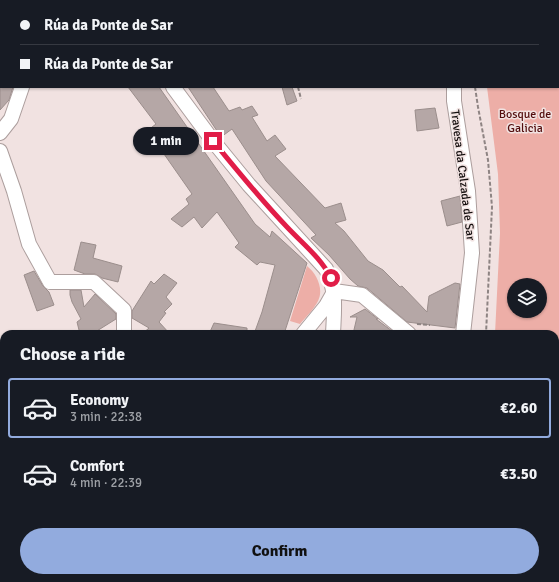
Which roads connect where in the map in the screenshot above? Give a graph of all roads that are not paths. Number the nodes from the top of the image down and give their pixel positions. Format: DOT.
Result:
graph roads {
  1 [pos="22,88"];
  2 [pos="174,88"];
  3 [pos="454,88"];
  4 [pos="0,133"];
  5 [pos="0,151"];
  6 [pos="334,291"];
  7 [pos="333,328"];
  8 [pos="412,329"];
  9 [pos="124,330"];
  10 [pos="309,330"];
  11 [pos="309,330"];
  12 [pos="464,330"];
  1 -- 4 [label="street"];
  2 -- 6 [label="street"];
  3 -- 12 [label="street, Travesa da Calzada de Sar"];
  5 -- 9 [label="street"];
  6 -- 7 [label="street"];
  6 -- 8 [label="street"];
  6 -- 10 [label="street"];
  7 -- 11 [label="street"];
}
